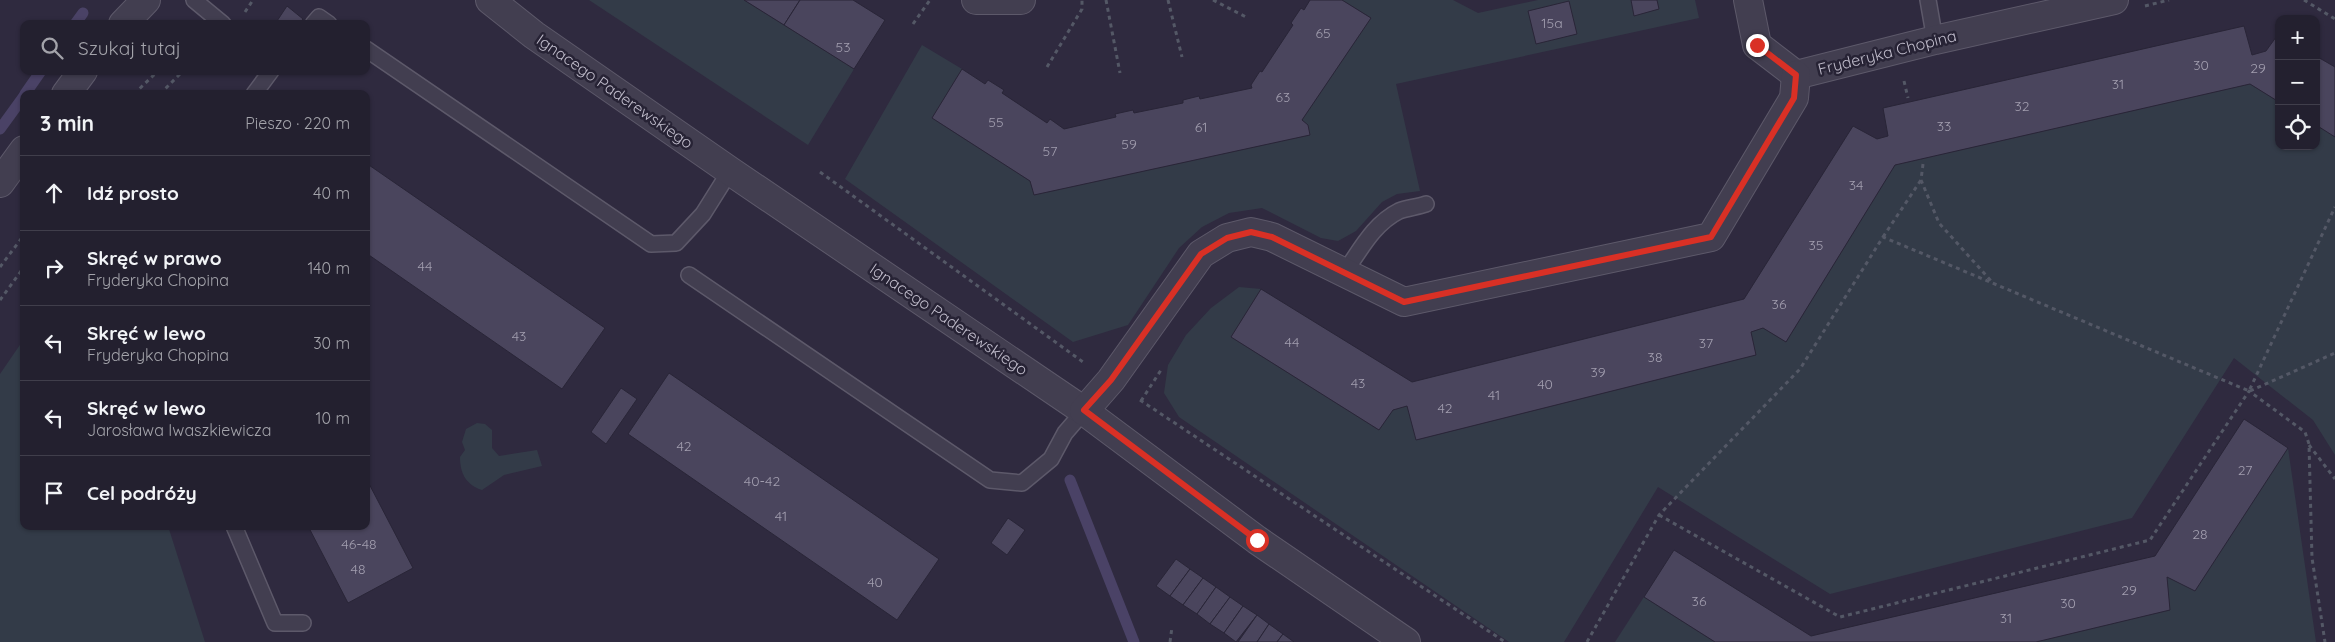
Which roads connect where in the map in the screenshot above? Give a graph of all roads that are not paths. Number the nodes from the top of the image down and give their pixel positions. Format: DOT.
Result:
graph roads {
  1 [pos="146,0"];
  2 [pos="194,0"];
  3 [pos="490,0"];
  4 [pos="976,0"];
  5 [pos="1020,0"];
  6 [pos="1748,0"];
  7 [pos="1928,0"];
  8 [pos="2114,0"];
  9 [pos="127,20"];
  10 [pos="219,20"];
  11 [pos="1935,40"];
  12 [pos="370,52"];
  13 [pos="80,75"];
  14 [pos="268,75"];
  15 [pos="1796,75"];
  16 [pos="69,90"];
  17 [pos="257,90"];
  18 [pos="20,156"];
  19 [pos="730,171"];
  20 [pos="0,183"];
  21 [pos="1426,204"];
  22 [pos="1344,273"];
  23 [pos="689,275"];
  24 [pos="1084,410"];
  25 [pos="236,530"];
  26 [pos="303,623"];
  27 [pos="1406,642"];
  1 -- 9 [label="street"];
  2 -- 10 [label="lane"];
  3 -- 19 [label="street, Ignacego Paderewskiego"];
  4 -- 5 [label="street"];
  6 -- 15 [label="street"];
  7 -- 11 [label="lane"];
  8 -- 11 [label="street, Fryderyka Chopina"];
  11 -- 15 [label="street, Fryderyka Chopina"];
  12 -- 19 [label="lane"];
  13 -- 16 [label="street"];
  14 -- 17 [label="lane"];
  15 -- 22 [label="street, Fryderyka Chopina"];
  18 -- 20 [label="street"];
  19 -- 24 [label="street, Ignacego Paderewskiego"];
  21 -- 22 [label="lane"];
  22 -- 24 [label="street, Fryderyka Chopina"];
  23 -- 24 [label="lane"];
  24 -- 27 [label="street, Ignacego Paderewskiego"];
  25 -- 26 [label="lane"];
}
